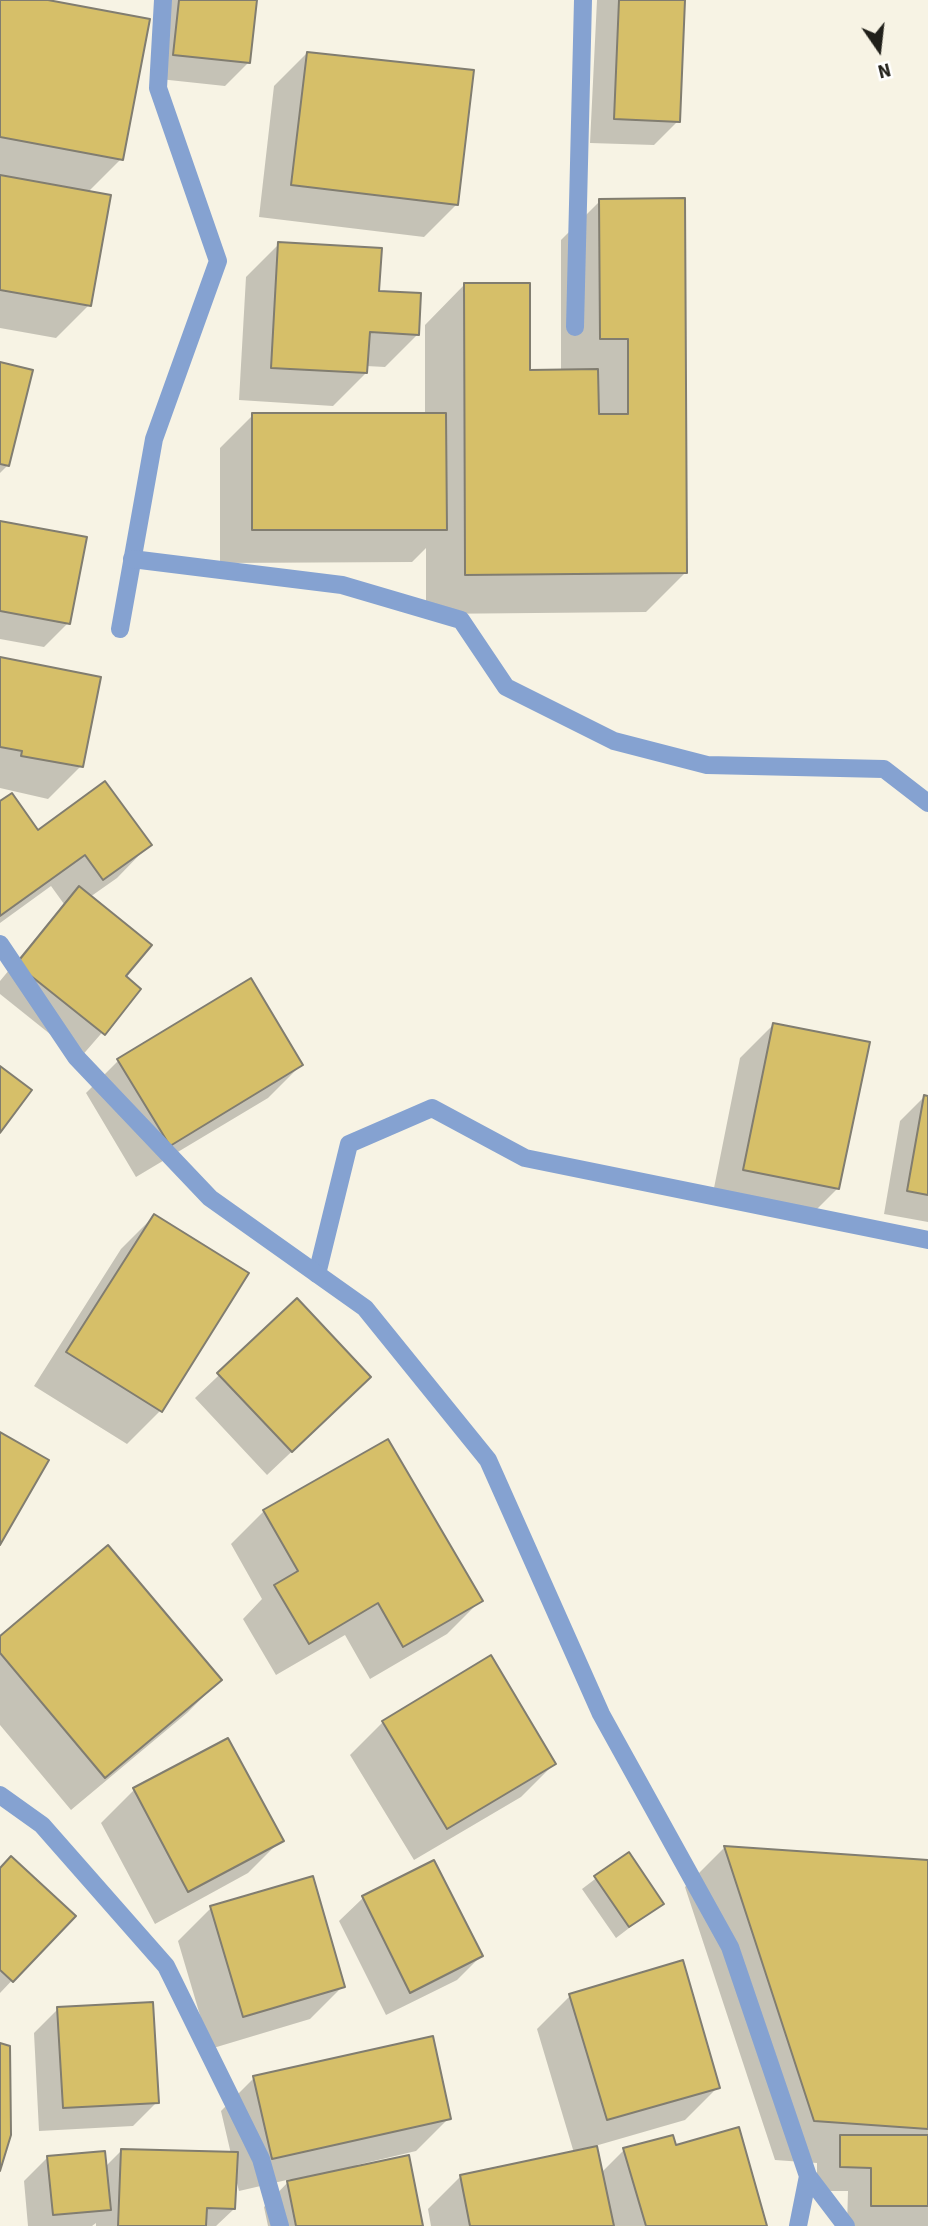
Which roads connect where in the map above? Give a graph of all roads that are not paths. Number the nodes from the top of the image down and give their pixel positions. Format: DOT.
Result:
graph roads {
  1 [pos="163,0"];
  2 [pos="583,0"];
  3 [pos="575,327"];
  4 [pos="132,559"];
  5 [pos="120,629"];
  6 [pos="928,803"];
  7 [pos="0,944"];
  8 [pos="928,1240"];
  9 [pos="317,1274"];
  10 [pos="0,1795"];
  11 [pos="808,2176"];
  12 [pos="279,2226"];
  13 [pos="798,2226"];
  14 [pos="846,2226"];
  1 -- 4 [label="street"];
  2 -- 3 [label="street"];
  4 -- 5 [label="street"];
  4 -- 6 [label="street"];
  7 -- 9 [label="street"];
  8 -- 9 [label="street"];
  9 -- 11 [label="street"];
  10 -- 12 [label="street"];
  11 -- 13 [label="street"];
  11 -- 14 [label="street"];
}
